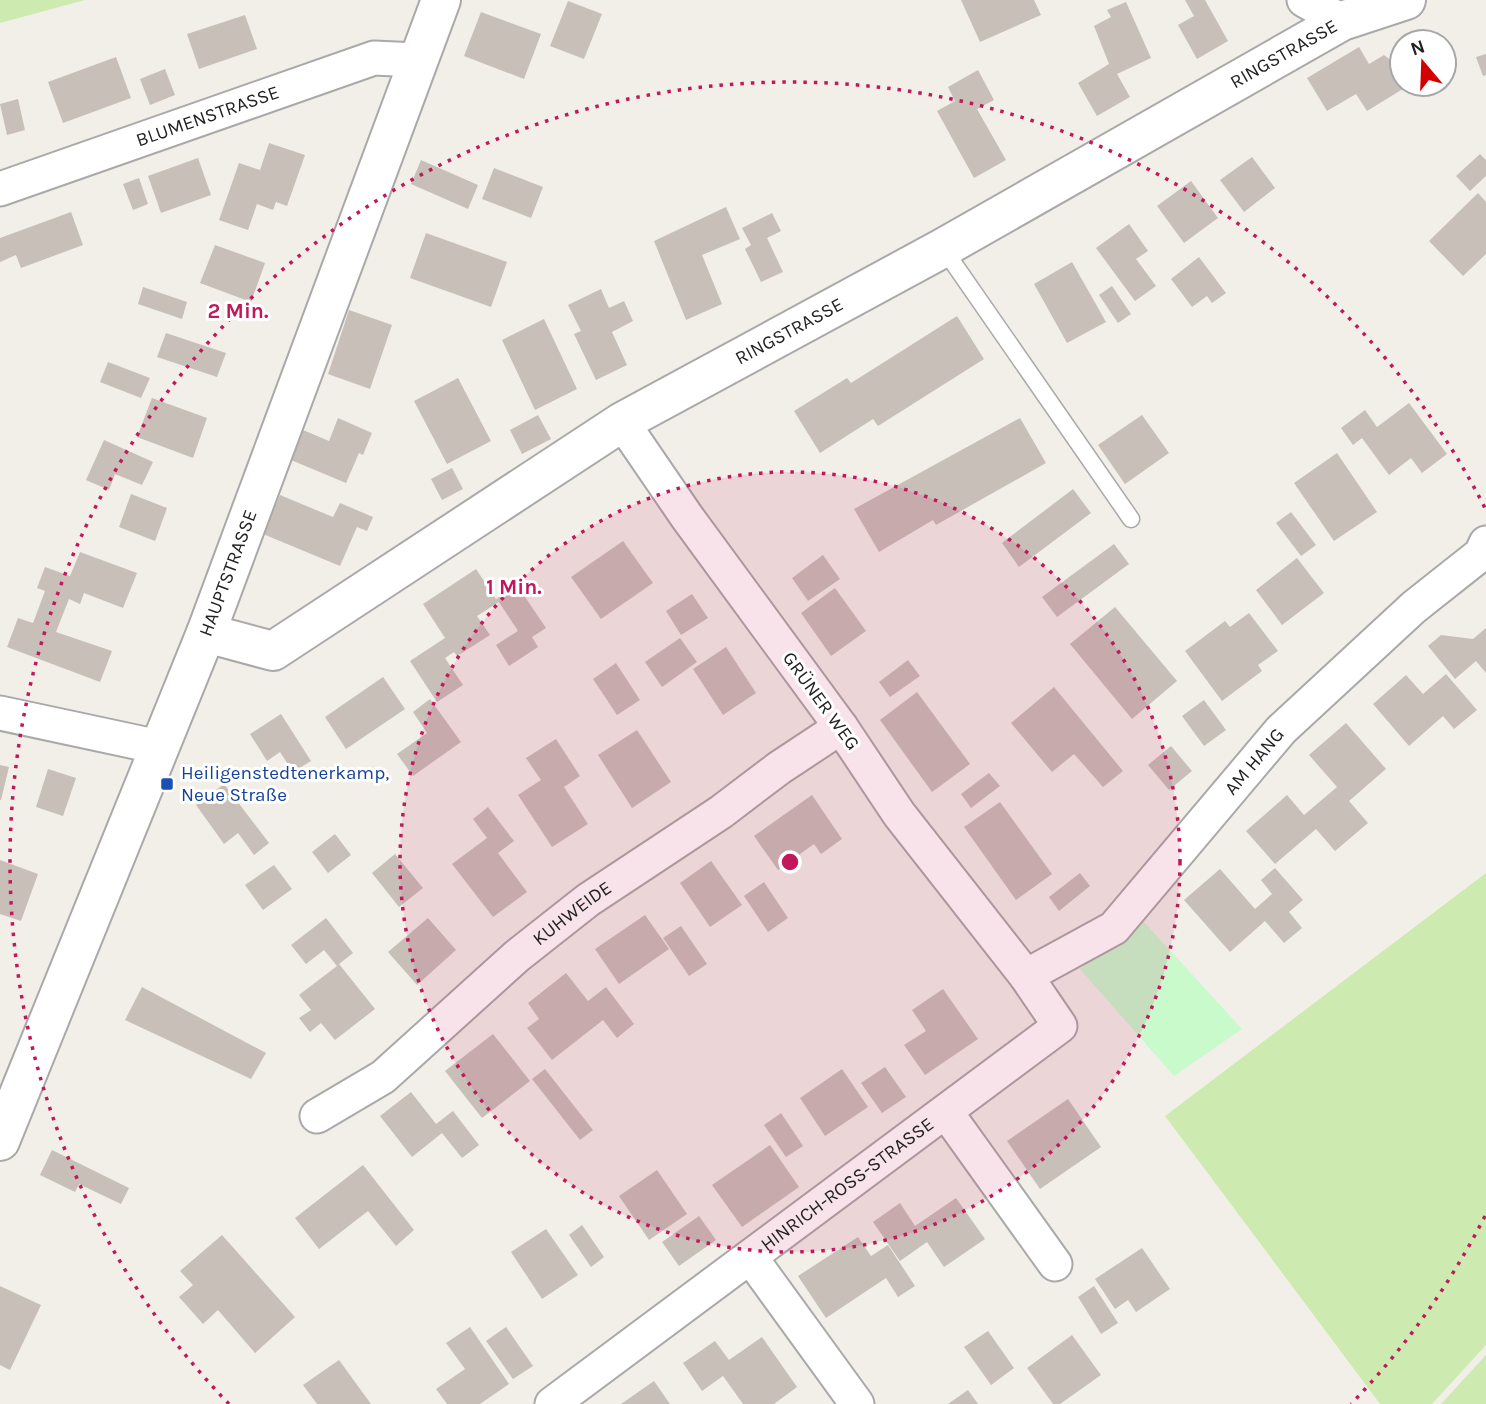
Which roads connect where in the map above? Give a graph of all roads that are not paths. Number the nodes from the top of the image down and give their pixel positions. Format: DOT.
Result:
graph roads {
  1 [pos="441,0"];
  2 [pos="1304,0"];
  3 [pos="1406,0"];
  4 [pos="1342,21"];
  5 [pos="417,60"];
  6 [pos="0,189"];
  7 [pos="943,248"];
  8 [pos="622,422"];
  9 [pos="1131,519"];
  10 [pos="1486,543"];
  11 [pos="206,633"];
  12 [pos="0,713"];
  13 [pos="841,727"];
  14 [pos="159,747"];
  15 [pos="1026,976"];
  16 [pos="946,1112"];
  17 [pos="317,1116"];
  18 [pos="0,1141"];
  19 [pos="751,1258"];
  20 [pos="1055,1264"];
  21 [pos="558,1402"];
  22 [pos="857,1404"];
  1 -- 5 [label="street, HAUPTSTRASSE"];
  2 -- 4 [label="street, RINGSTRASSE"];
  3 -- 4 [label="street"];
  4 -- 7 [label="street, RINGSTRASSE"];
  5 -- 6 [label="street, BLUMENSTRASSE"];
  5 -- 11 [label="street, HAUPTSTRASSE"];
  7 -- 8 [label="street, RINGSTRASSE"];
  7 -- 9 [label="lane"];
  8 -- 11 [label="street, RINGSTRASSE"];
  8 -- 13 [label="street, GRÜNER WEG"];
  10 -- 15 [label="street, AM HANG"];
  11 -- 14 [label="street, HAUPTSTRASSE"];
  12 -- 14 [label="street"];
  13 -- 15 [label="street, GRÜNER WEG"];
  13 -- 17 [label="street, KUHWEIDE"];
  14 -- 18 [label="street, HAUPTSTRASSE"];
  15 -- 16 [label="street, HINRICH-ROSS-STRASSE"];
  16 -- 19 [label="street, HINRICH-ROSS-STRASSE"];
  16 -- 20 [label="street, HINRICH-ROSS-STRASSE"];
  19 -- 21 [label="street, HINRICH-ROSS-STRASSE"];
  19 -- 22 [label="street, HINRICH-ROSS-STRASSE"];
}
